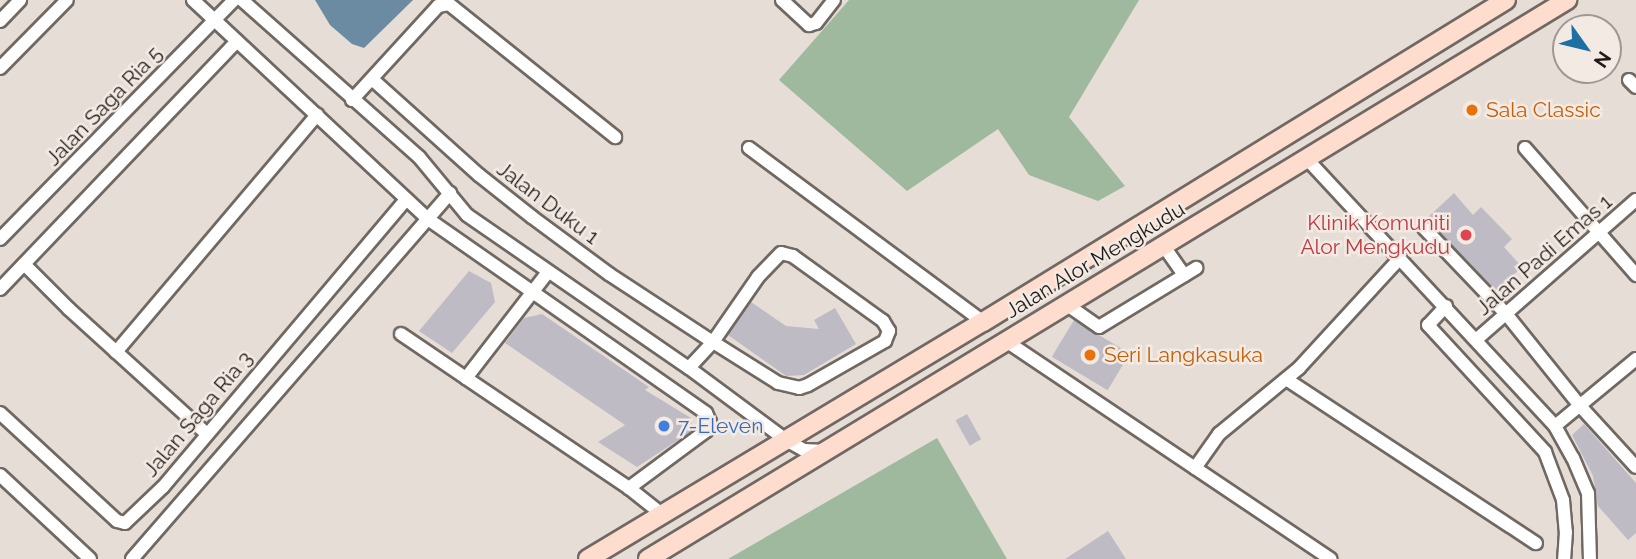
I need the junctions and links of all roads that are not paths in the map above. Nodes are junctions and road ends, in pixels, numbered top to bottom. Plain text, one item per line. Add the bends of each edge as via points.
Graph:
1 (20, 0) edge
2 (67, 0) edge
3 (193, 0) edge
4 (234, 0) edge
5 (242, 0) edge
6 (782, 0) edge
7 (835, 0) edge
8 (1506, 0) edge
9 (1567, 0) edge
10 (215, 20) junction
11 (0, 21) edge
12 (237, 41) junction
13 (0, 68) edge
14 (372, 79) junction
15 (352, 100) junction
16 (317, 115) junction
17 (615, 137) dead end
18 (749, 148) dead end
19 (1525, 148) dead end
20 (1253, 156) junction
21 (1306, 158) junction
22 (1275, 177) junction
23 (450, 193) junction
24 (406, 199) junction
25 (1636, 200) edge
26 (428, 219) junction
27 (1424, 228) dead end
28 (1599, 233) junction
29 (0, 239) edge
30 (1163, 245) junction
31 (1400, 258) junction
32 (24, 264) junction
33 (548, 272) junction
34 (1636, 275) edge
35 (0, 289) edge
36 (533, 292) junction
37 (1066, 304) junction
38 (1446, 306) junction
39 (1507, 315) junction
40 (983, 322) junction
41 (401, 334) dead end
42 (1477, 339) junction
43 (1006, 341) junction
44 (713, 342) junction
45 (116, 352) junction
46 (1636, 359) edge
47 (689, 368) junction
48 (466, 378) junction
49 (1286, 379) junction
50 (1581, 407) junction
51 (0, 413) edge
52 (1555, 426) junction
53 (208, 434) junction
54 (786, 440) junction
55 (825, 451) junction
56 (1636, 467) edge
57 (1195, 468) junction
58 (0, 475) edge
59 (629, 488) junction
60 (663, 515) junction
61 (1536, 543) dead end
62 (90, 559) edge
63 (132, 559) edge
64 (588, 559) edge
65 (648, 559) edge
66 (1331, 559) edge
67 (1563, 559) edge
68 (1590, 559) edge

1 - 11 street
2 - 13 street
3 - 10 street
4 - 10 street, Jalan Saga Ria 5
5 - 15 street
6 - 7 street via 809,25
8 - 20 main road, Jalan Alor Mengkudu
9 - 21 main road, Jalan Alor Mengkudu
10 - 12 street
10 - 29 street, Jalan Saga Ria 5
12 - 16 street
12 - 32 street
14 - 15 street
14 - 17 street via 438,6 449,4
14 - 44 street, Jalan Duku 1 via 532,216 609,274
15 - 23 street via 419,157
16 - 24 street
16 - 45 street
18 - 40 street
19 - 28 street
20 - 22 main road via 1275,158 1279,167
20 - 40 main road, Jalan Alor Mengkudu
21 - 22 main road, Jalan Alor Mengkudu
21 - 31 street
22 - 30 main road, Jalan Alor Mengkudu
23 - 26 street
23 - 33 street via 454,204 467,215
24 - 26 street
24 - 53 street, Jalan Saga Ria 3
25 - 28 street, Jalan Padi Emas 1
26 - 36 street
26 - 63 street
27 - 39 street
28 - 34 street
28 - 39 street, Jalan Padi Emas 1
30 - 37 main road, Jalan Alor Mengkudu
30 - 37 street via 1190,271 1099,327
31 - 38 street
31 - 49 street
32 - 35 street
32 - 45 street
33 - 36 street
33 - 47 street
36 - 48 street
36 - 59 street via 706,413 710,422 706,431
37 - 43 main road, Jalan Alor Mengkudu
38 - 42 street
38 - 67 street via 1428,326 1545,452 1563,500
39 - 42 street, Jalan Padi Emas 1
39 - 50 street
40 - 54 main road, Jalan Alor Mengkudu
41 - 48 street
42 - 52 street
43 - 55 main road, Jalan Alor Mengkudu
43 - 57 street
44 - 44 street, Jalan Duku 1 via 780,253 793,256 883,321 889,331 884,341 799,388 778,383
44 - 47 street
45 - 53 street
46 - 50 street
47 - 54 street
48 - 59 street
49 - 57 street via 1227,426
49 - 61 street
50 - 52 street
50 - 56 street
51 - 53 street, Jalan Saga Ria 3 via 117,521 125,523
52 - 68 street via 1588,494
54 - 55 street via 804,450
54 - 60 main road, Jalan Alor Mengkudu
55 - 65 main road, Jalan Alor Mengkudu
57 - 66 street
58 - 62 street
59 - 60 street
60 - 64 main road, Jalan Alor Mengkudu

